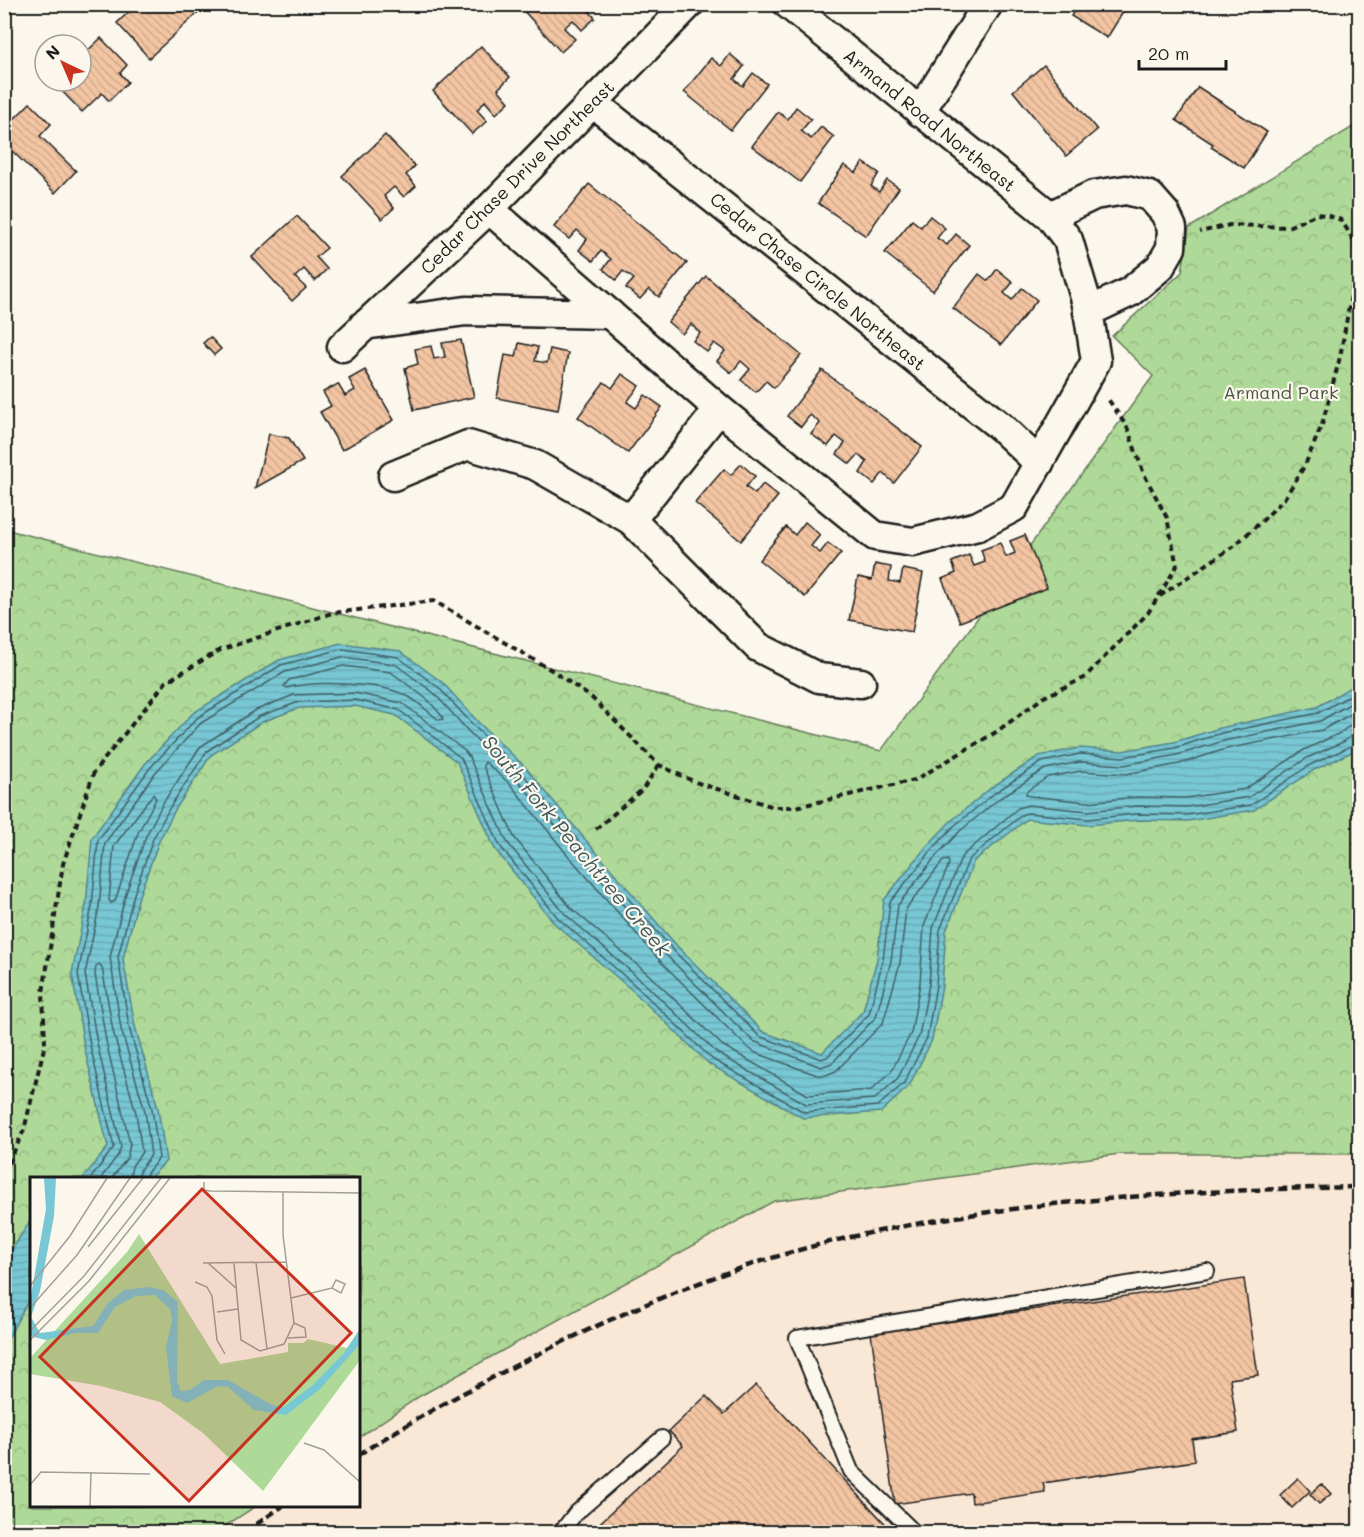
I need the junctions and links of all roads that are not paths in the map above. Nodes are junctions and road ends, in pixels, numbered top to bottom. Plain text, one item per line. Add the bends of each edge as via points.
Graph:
1 (689, 4) edge
2 (788, 4) edge
3 (988, 4) edge
4 (593, 103) junction
5 (920, 112) junction
6 (489, 209) junction
7 (1050, 216) junction
8 (1088, 312) junction
9 (610, 314) junction
10 (364, 325) junction
11 (342, 346) dead end
12 (719, 409) junction
13 (1039, 463) junction
14 (393, 476) dead end
15 (631, 520) junction
16 (861, 683) dead end
17 (1207, 1271) dead end
18 (662, 1438) dead end
19 (561, 1533) edge
20 (914, 1533) edge

1 - 4 street, Cedar Chase Drive Northeast
2 - 5 street, Armand Road Northeast
3 - 5 street
4 - 6 street, Cedar Chase Drive Northeast
4 - 13 street, Cedar Chase Circle Northeast via 1001,427
5 - 7 street, Armand Road Northeast
6 - 9 street
6 - 10 street, Cedar Chase Drive Northeast
7 - 8 street, Armand Road Northeast via 1068,240
7 - 8 street via 1094,195 1126,190 1150,196 1172,228 1171,248 1160,267 1130,292
8 - 13 street via 1096,361
9 - 10 street via 466,311
9 - 12 street
10 - 11 street, Cedar Chase Drive Northeast
12 - 13 street via 875,536 913,542 978,526 1014,507
12 - 15 street
14 - 15 street via 468,445 535,465
15 - 16 street via 759,647 819,678
17 - 20 lane via 797,1338 851,1472
18 - 19 lane via 575,1514

